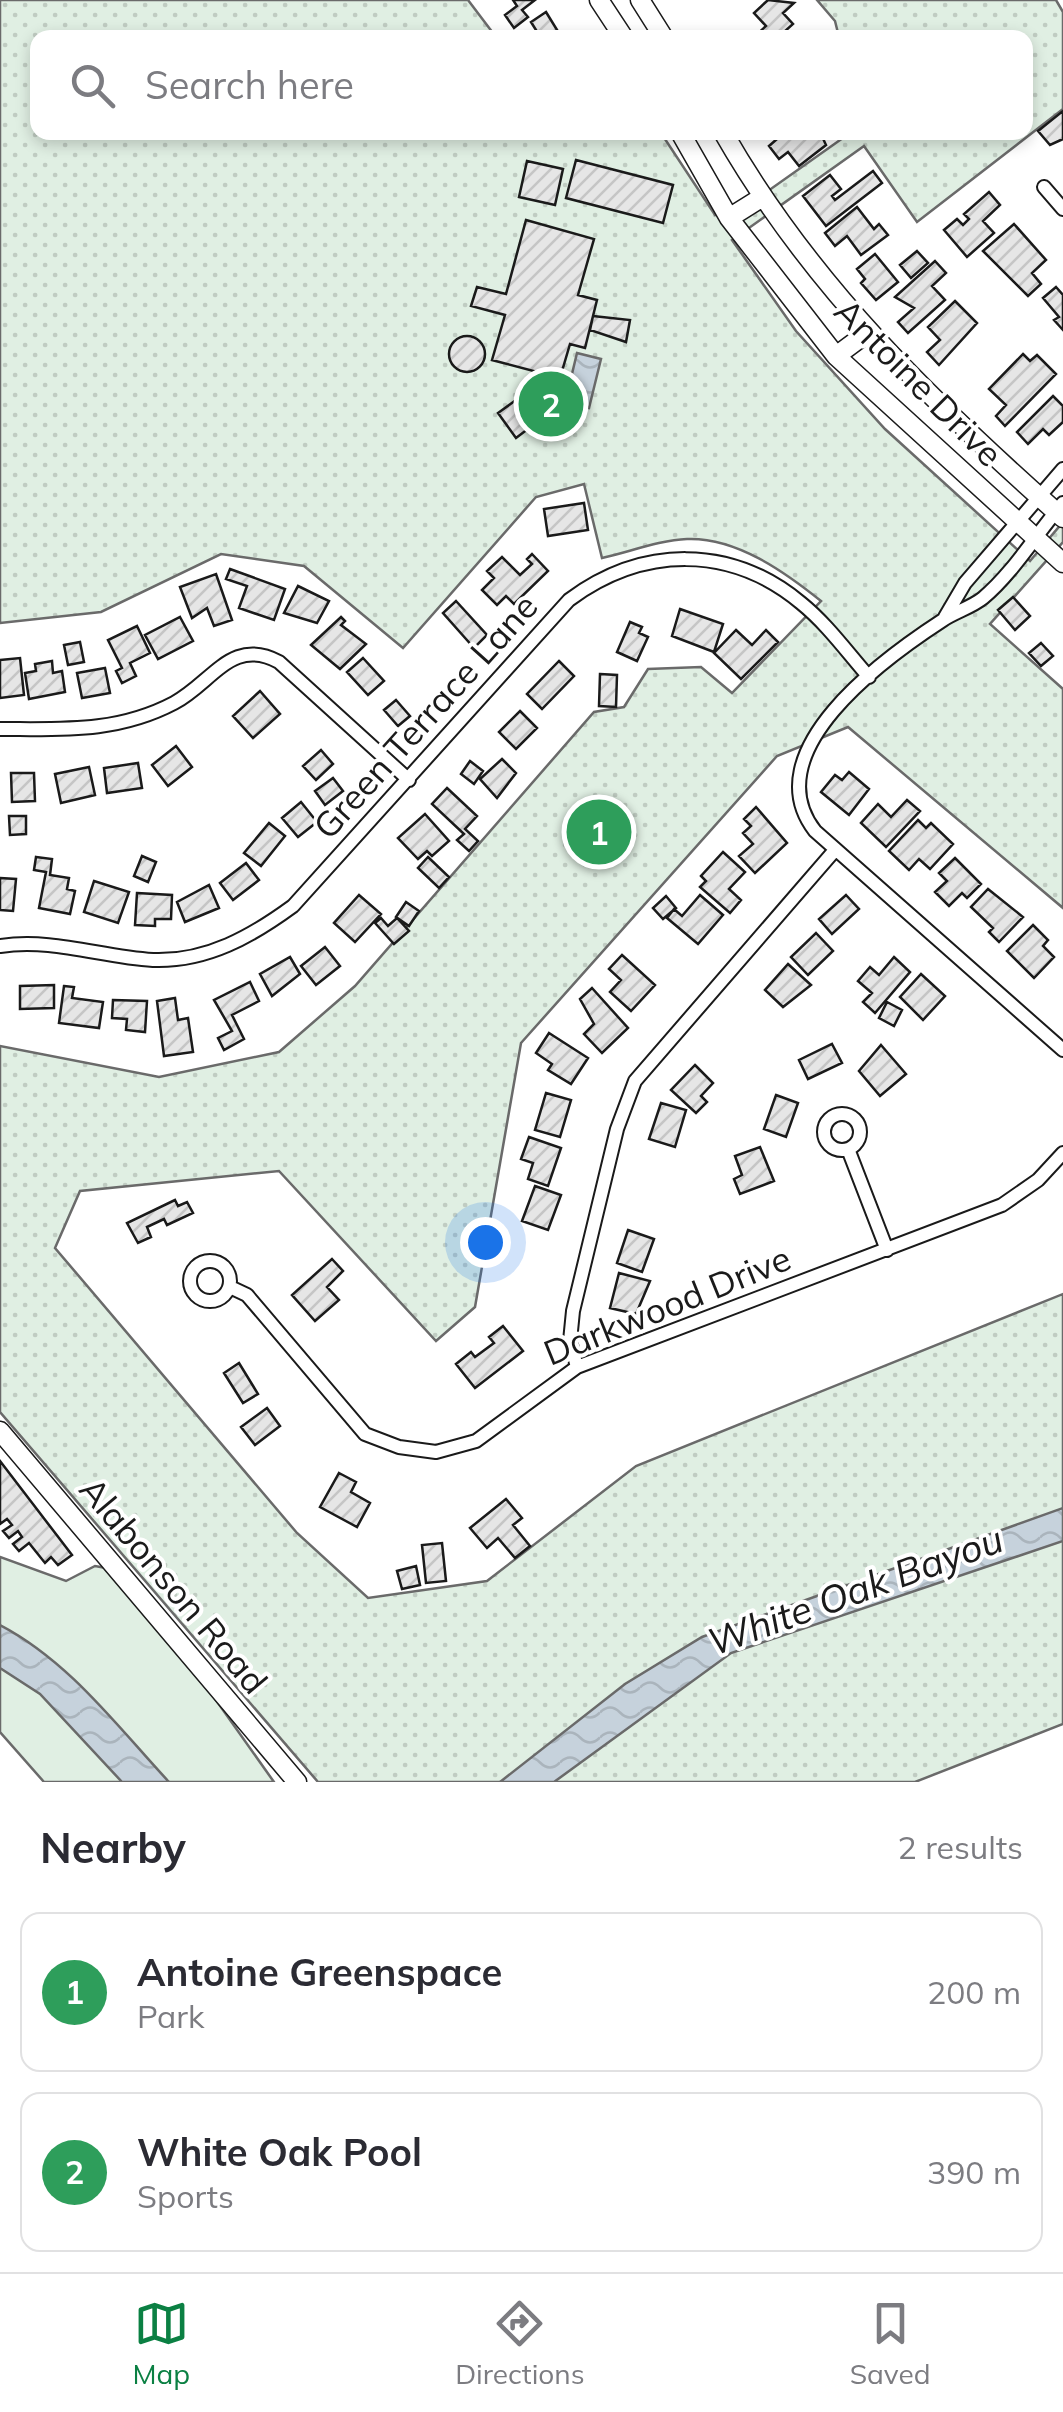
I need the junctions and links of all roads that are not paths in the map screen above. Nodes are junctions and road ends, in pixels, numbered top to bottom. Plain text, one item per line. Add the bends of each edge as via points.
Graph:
1 (600, 0) edge
2 (640, 0) edge
3 (619, 30) edge
4 (659, 30) edge
5 (685, 140) edge
6 (727, 140) edge
7 (1044, 187) dead end
8 (761, 198) junction
9 (1063, 208) edge
10 (729, 218) junction
11 (867, 333) junction
12 (836, 356) junction
13 (1063, 469) edge
14 (1038, 496) junction
15 (1061, 511) edge
16 (1016, 521) junction
17 (1034, 537) junction
18 (1063, 563) edge
19 (944, 619) junction
20 (869, 677) junction
21 (0, 730) edge
22 (409, 780) junction
23 (836, 850) junction
24 (0, 946) edge
25 (1063, 1050) edge
26 (848, 1149) dead end
27 (1063, 1153) edge
28 (888, 1250) junction
29 (230, 1287) dead end
30 (577, 1367) junction
31 (0, 1431) edge
32 (297, 1782) edge

1 - 3 main road
2 - 4 main road
5 - 10 main road, Antoine Drive
6 - 8 main road, Antoine Drive
7 - 9 street
8 - 10 main road
8 - 11 main road, Antoine Drive
10 - 12 main road, Antoine Drive
11 - 12 main road
11 - 14 main road, Antoine Drive
12 - 16 main road, Antoine Drive
13 - 14 street
14 - 15 main road, Antoine Drive
14 - 16 street
15 - 17 street
16 - 17 main road, Antoine Drive
16 - 19 street via 964,583
17 - 18 main road, Antoine Drive
17 - 19 street via 983,598
19 - 20 street
20 - 22 street, Green Terrace Lane via 802,604 755,572 693,557 659,560 620,569 570,600
20 - 23 street via 806,749 797,780 801,808
21 - 22 street via 100,730 144,718 248,651 261,652
22 - 24 street, Green Terrace Lane via 293,906 252,936 185,958 152,960 64,945
23 - 25 street
23 - 30 street via 635,1081 617,1128 573,1310 570,1341
26 - 28 street
27 - 28 street, Darkwood Drive via 1002,1205
28 - 30 street, Darkwood Drive
29 - 30 street, Darkwood Drive via 247,1296 364,1434 399,1447 436,1452 476,1440
31 - 32 main road, Alabonson Road

